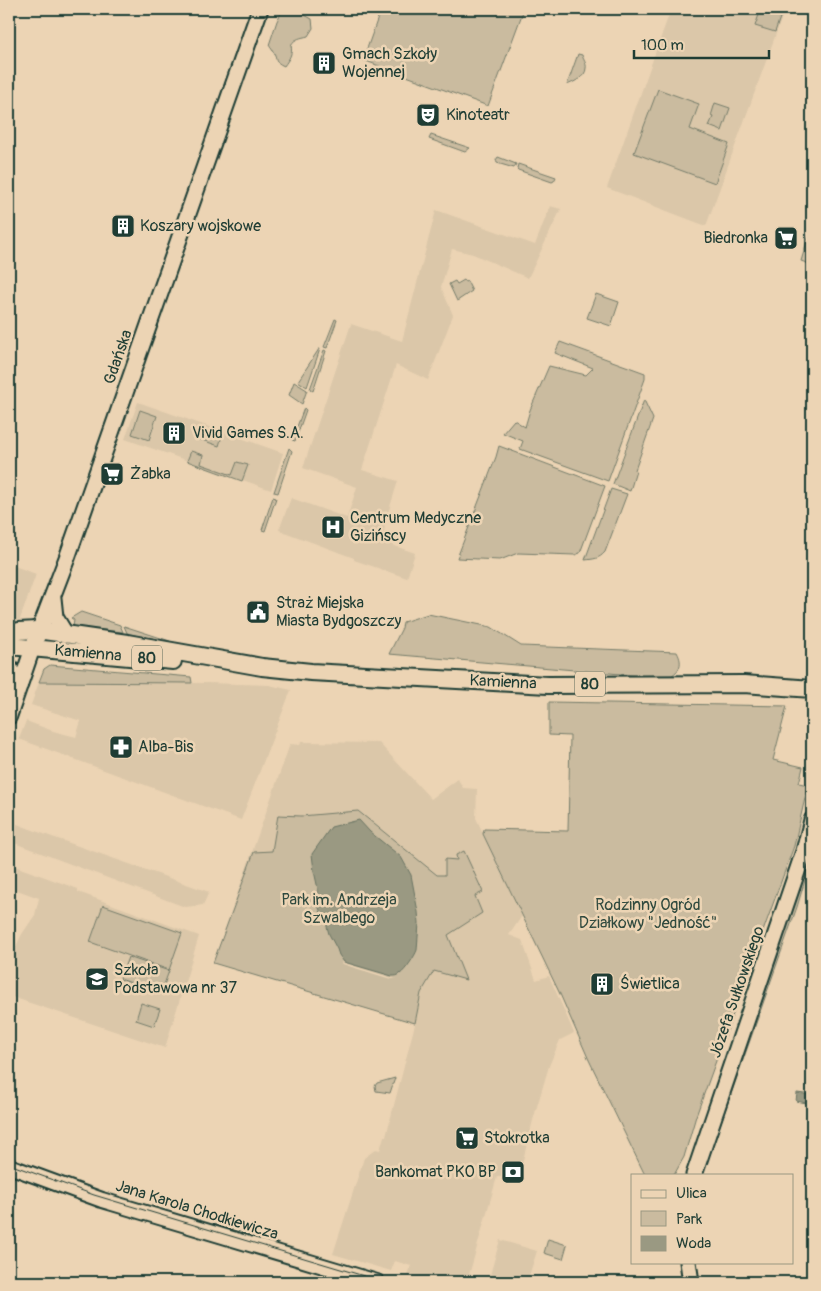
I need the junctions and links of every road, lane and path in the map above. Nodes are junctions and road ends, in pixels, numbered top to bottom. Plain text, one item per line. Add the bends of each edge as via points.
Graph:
1 (260, 9) edge
2 (52, 597) junction
3 (38, 630) junction
4 (9, 633) edge
5 (66, 635) junction
6 (9, 646) edge
7 (32, 647) junction
8 (9, 665) edge
9 (262, 667) junction
10 (812, 678) edge
11 (744, 684) junction
12 (20, 686) junction
13 (812, 689) edge
14 (9, 717) edge
15 (812, 820) edge
16 (9, 1166) edge
17 (694, 1174) edge
18 (377, 1282) edge

1 - 2 main road, Gdańska
2 - 3 main road, Gdańska
2 - 5 main road via 55,617
3 - 4 main road, 80
3 - 5 main road, Kamienna / 80
3 - 7 main road, Gdańska
5 - 9 main road, Kamienna / 80
6 - 7 main road, 80
7 - 9 main road, Kamienna / 80
7 - 12 street, Gdańska
8 - 12 street
9 - 11 main road, Kamienna / 80 via 548,684
10 - 11 main road, Kamienna / 80
11 - 13 main road, Kamienna / 80
12 - 14 street, Gdańska
15 - 17 main road, Józefa Sułkowskiego via 804,852
16 - 18 street, Jana Karola Chodkiewicza via 102,1200

